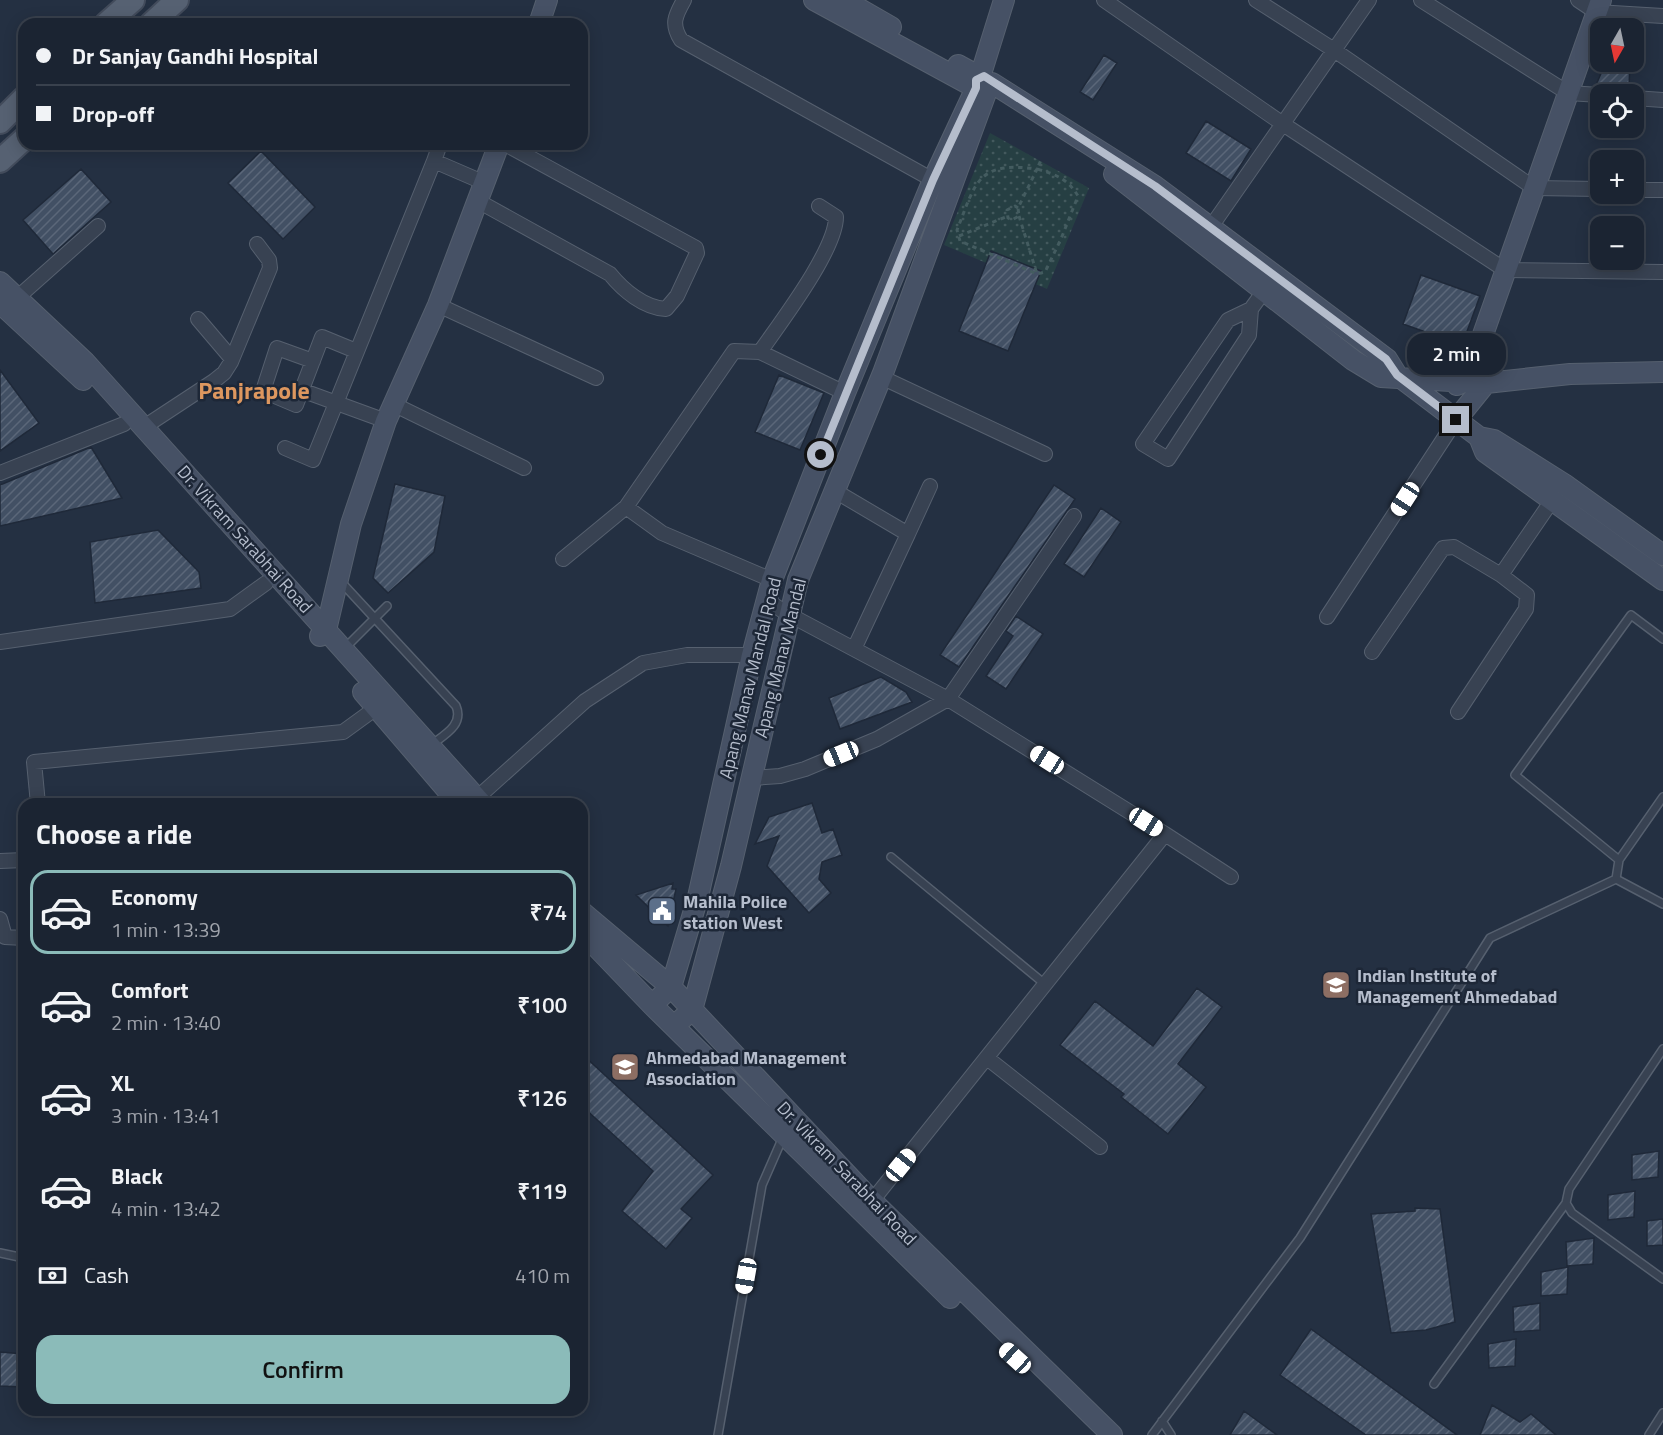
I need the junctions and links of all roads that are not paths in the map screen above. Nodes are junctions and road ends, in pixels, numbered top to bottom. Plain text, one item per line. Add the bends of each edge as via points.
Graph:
1 (134, 0) edge
2 (177, 0) edge
3 (547, 0) edge
4 (684, 0) edge
5 (814, 0) edge
6 (844, 0) edge
7 (1004, 0) edge
8 (1015, 0) edge
9 (1104, 0) edge
10 (1256, 0) edge
11 (1369, 0) edge
12 (1421, 0) edge
13 (1578, 0) edge
14 (1598, 6) edge
15 (1663, 16) edge
16 (113, 18) edge
17 (158, 18) edge
18 (541, 18) edge
19 (1334, 50) junction
20 (985, 85) junction
21 (1568, 93) junction
22 (1590, 94) edge
23 (1644, 99) edge
24 (1663, 100) edge
25 (18, 104) edge
26 (0, 122) edge
27 (1283, 124) junction
28 (18, 144) edge
29 (438, 150) edge
30 (497, 150) edge
31 (516, 150) edge
32 (0, 161) edge
33 (434, 161) junction
34 (933, 180) junction
35 (1534, 188) junction
36 (1590, 189) edge
37 (1644, 190) edge
38 (1663, 190) edge
39 (481, 192) junction
40 (819, 206) dead end
41 (98, 226) dead end
42 (1206, 234) junction
43 (257, 244) dead end
44 (1505, 270) junction
45 (1663, 272) edge
46 (0, 282) edge
47 (1264, 291) junction
48 (8, 300) edge
49 (438, 305) junction
50 (1251, 309) junction
51 (198, 320) dead end
52 (356, 351) junction
53 (760, 352) junction
54 (232, 359) junction
55 (313, 361) junction
56 (858, 363) junction
57 (1663, 372) edge
58 (882, 375) junction
59 (1397, 375) junction
60 (596, 378) dead end
61 (1477, 381) junction
62 (301, 390) junction
63 (845, 393) junction
64 (1429, 400) junction
65 (335, 402) junction
66 (390, 412) junction
67 (1456, 420) junction
68 (124, 424) junction
69 (144, 427) junction
70 (285, 448) dead end
71 (1045, 454) dead end
72 (524, 468) dead end
73 (0, 473) edge
74 (930, 486) dead end
75 (835, 491) junction
76 (1558, 491) junction
77 (626, 507) junction
78 (1074, 516) dead end
79 (908, 534) junction
80 (1663, 555) edge
81 (563, 559) dead end
82 (1501, 575) junction
83 (338, 579) junction
84 (772, 580) junction
85 (1663, 580) edge
86 (266, 583) junction
87 (766, 600) junction
88 (387, 606) dead end
89 (788, 614) junction
90 (1327, 617) dead end
91 (375, 619) junction
92 (321, 635) junction
93 (1663, 639) edge
94 (0, 642) edge
95 (854, 649) junction
96 (343, 650) junction
97 (1372, 652) dead end
98 (752, 655) junction
99 (948, 699) junction
100 (376, 708) junction
101 (1458, 712) dead end
102 (430, 746) junction
103 (752, 778) junction
104 (1663, 797) edge
105 (37, 798) edge
106 (465, 798) edge
107 (466, 798) edge
108 (472, 798) edge
109 (1165, 834) junction
110 (891, 857) dead end
111 (18, 860) edge
112 (1619, 860) junction
113 (0, 861) edge
114 (1231, 877) dead end
115 (1616, 879) junction
116 (1663, 904) edge
117 (588, 917) edge
118 (0, 919) edge
119 (18, 938) edge
120 (588, 938) edge
121 (1046, 985) junction
122 (671, 987) junction
123 (652, 1005) junction
124 (692, 1010) junction
125 (674, 1026) junction
126 (1663, 1049) edge
127 (987, 1058) junction
128 (789, 1126) junction
129 (1100, 1147) dead end
130 (872, 1201) junction
131 (1566, 1203) junction
132 (0, 1253) edge
133 (18, 1257) edge
134 (1663, 1279) edge
135 (1434, 1384) dead end
136 (1663, 1413) edge
137 (1162, 1422) junction
138 (718, 1435) edge
139 (1093, 1435) edge
140 (1112, 1435) edge
141 (1152, 1435) edge
142 (1171, 1435) edge
143 (1648, 1435) edge

1 - 16 main road
2 - 17 main road
3 - 18 street
4 - 34 street via 675,15 674,28 681,40
5 - 20 street
6 - 20 street
7 - 20 street, Apang Manav Mandal Road
8 - 20 street, Apang Manav Mandal
9 - 27 street
10 - 19 street
11 - 19 street
12 - 21 street
13 - 14 street
14 - 15 street
14 - 21 street
19 - 27 street
19 - 35 street
20 - 34 street, Apang Manav Mandal Road
20 - 42 street
20 - 58 street, Apang Manav Mandal
21 - 22 street
21 - 35 street
23 - 24 street
25 - 26 main road
27 - 42 street
27 - 44 street
28 - 32 main road
29 - 33 street
30 - 39 street
31 - 39 street via 696,248 671,305 656,309 622,289 610,274
33 - 39 street
33 - 52 street
34 - 56 street, Apang Manav Mandal Road
35 - 36 street
35 - 44 street
37 - 38 street
39 - 49 street
40 - 53 street via 836,217 836,225 817,265
41 - 48 street
42 - 47 street
42 - 59 street via 1386,359
43 - 54 street via 270,268
44 - 45 street
44 - 61 street
46 - 48 street, Dr. Vikram Sarabhai Road
47 - 50 street
47 - 59 street via 1353,360 1382,377
48 - 68 street, Dr. Vikram Sarabhai Road
48 - 69 street, Dr. Vikram Sarabhai Road via 85,362
49 - 60 street
49 - 66 street
50 - 50 street via 1228,320 1143,444 1168,459 1249,335
51 - 54 street
52 - 55 street via 322,337
52 - 65 street
53 - 63 street
53 - 77 street via 734,351
54 - 69 street via 214,381
55 - 62 street
55 - 62 street via 277,348 263,391 296,405
56 - 58 street
56 - 63 street, Apang Manav Mandal Road
57 - 61 street
58 - 71 street
58 - 75 street, Apang Manav Mandal
59 - 61 street
59 - 64 street
61 - 64 street
61 - 67 street
62 - 65 street
63 - 84 street, Apang Manav Mandal Road
64 - 67 street
65 - 66 street
65 - 70 street via 312,460
66 - 72 street
66 - 83 street via 351,524
67 - 76 street via 1479,436 1494,440
67 - 90 street
68 - 73 street
68 - 86 street, Dr. Vikram Sarabhai Road
69 - 92 street, Dr. Vikram Sarabhai Road
74 - 79 street
75 - 79 street
75 - 89 street, Apang Manav Mandal
76 - 80 street
76 - 82 street
76 - 85 street
77 - 81 street
77 - 84 street via 662,532
78 - 99 street
79 - 95 street
82 - 97 street via 1454,547 1443,548
82 - 101 street via 1527,595 1526,609
83 - 91 lane
83 - 92 street
84 - 87 street, Apang Manav Mandal Road
86 - 92 street, Dr. Vikram Sarabhai Road
86 - 94 street via 230,609
87 - 89 street
87 - 98 street, Apang Manav Mandal Road
88 - 91 lane
89 - 95 street
89 - 103 street, Apang Manav Mandal
91 - 96 lane
91 - 102 lane via 459,712 455,726
92 - 96 street, Dr. Vikram Sarabhai Road
92 - 100 street, Dr. Vikram Sarabhai Road
93 - 112 lane via 1630,615 1515,775
95 - 99 street
96 - 102 street, Dr. Vikram Sarabhai Road
98 - 108 street via 687,655 643,663 585,701
98 - 122 street, Apang Manav Mandal Road via 698,897
99 - 103 street via 877,739 805,769
99 - 109 street
100 - 105 street via 343,732 34,762
100 - 106 street, Dr. Vikram Sarabhai Road
102 - 107 street, Dr. Vikram Sarabhai Road
103 - 124 street, Apang Manav Mandal
104 - 112 lane
109 - 114 street
109 - 121 street
110 - 121 lane
111 - 113 street
112 - 115 lane
115 - 116 lane
115 - 137 lane via 1490,938 1300,1238
117 - 122 street, Dr. Vikram Sarabhai Road
118 - 119 street via 5,937
120 - 123 street, Dr. Vikram Sarabhai Road
121 - 127 street
122 - 123 street, Apang Manav Mandal Road
122 - 124 street, Dr. Vikram Sarabhai Road
123 - 125 street, Dr. Vikram Sarabhai Road
124 - 125 street
124 - 128 street, Dr. Vikram Sarabhai Road
125 - 128 street, Dr. Vikram Sarabhai Road
126 - 131 lane via 1569,1189
127 - 129 street
127 - 130 street
128 - 130 street, Dr. Vikram Sarabhai Road
128 - 138 lane via 762,1185
128 - 139 street, Dr. Vikram Sarabhai Road via 964,1312
130 - 140 street, Dr. Vikram Sarabhai Road
131 - 134 lane via 1572,1213
131 - 135 lane
132 - 133 lane
136 - 143 lane
137 - 141 lane
137 - 142 lane

